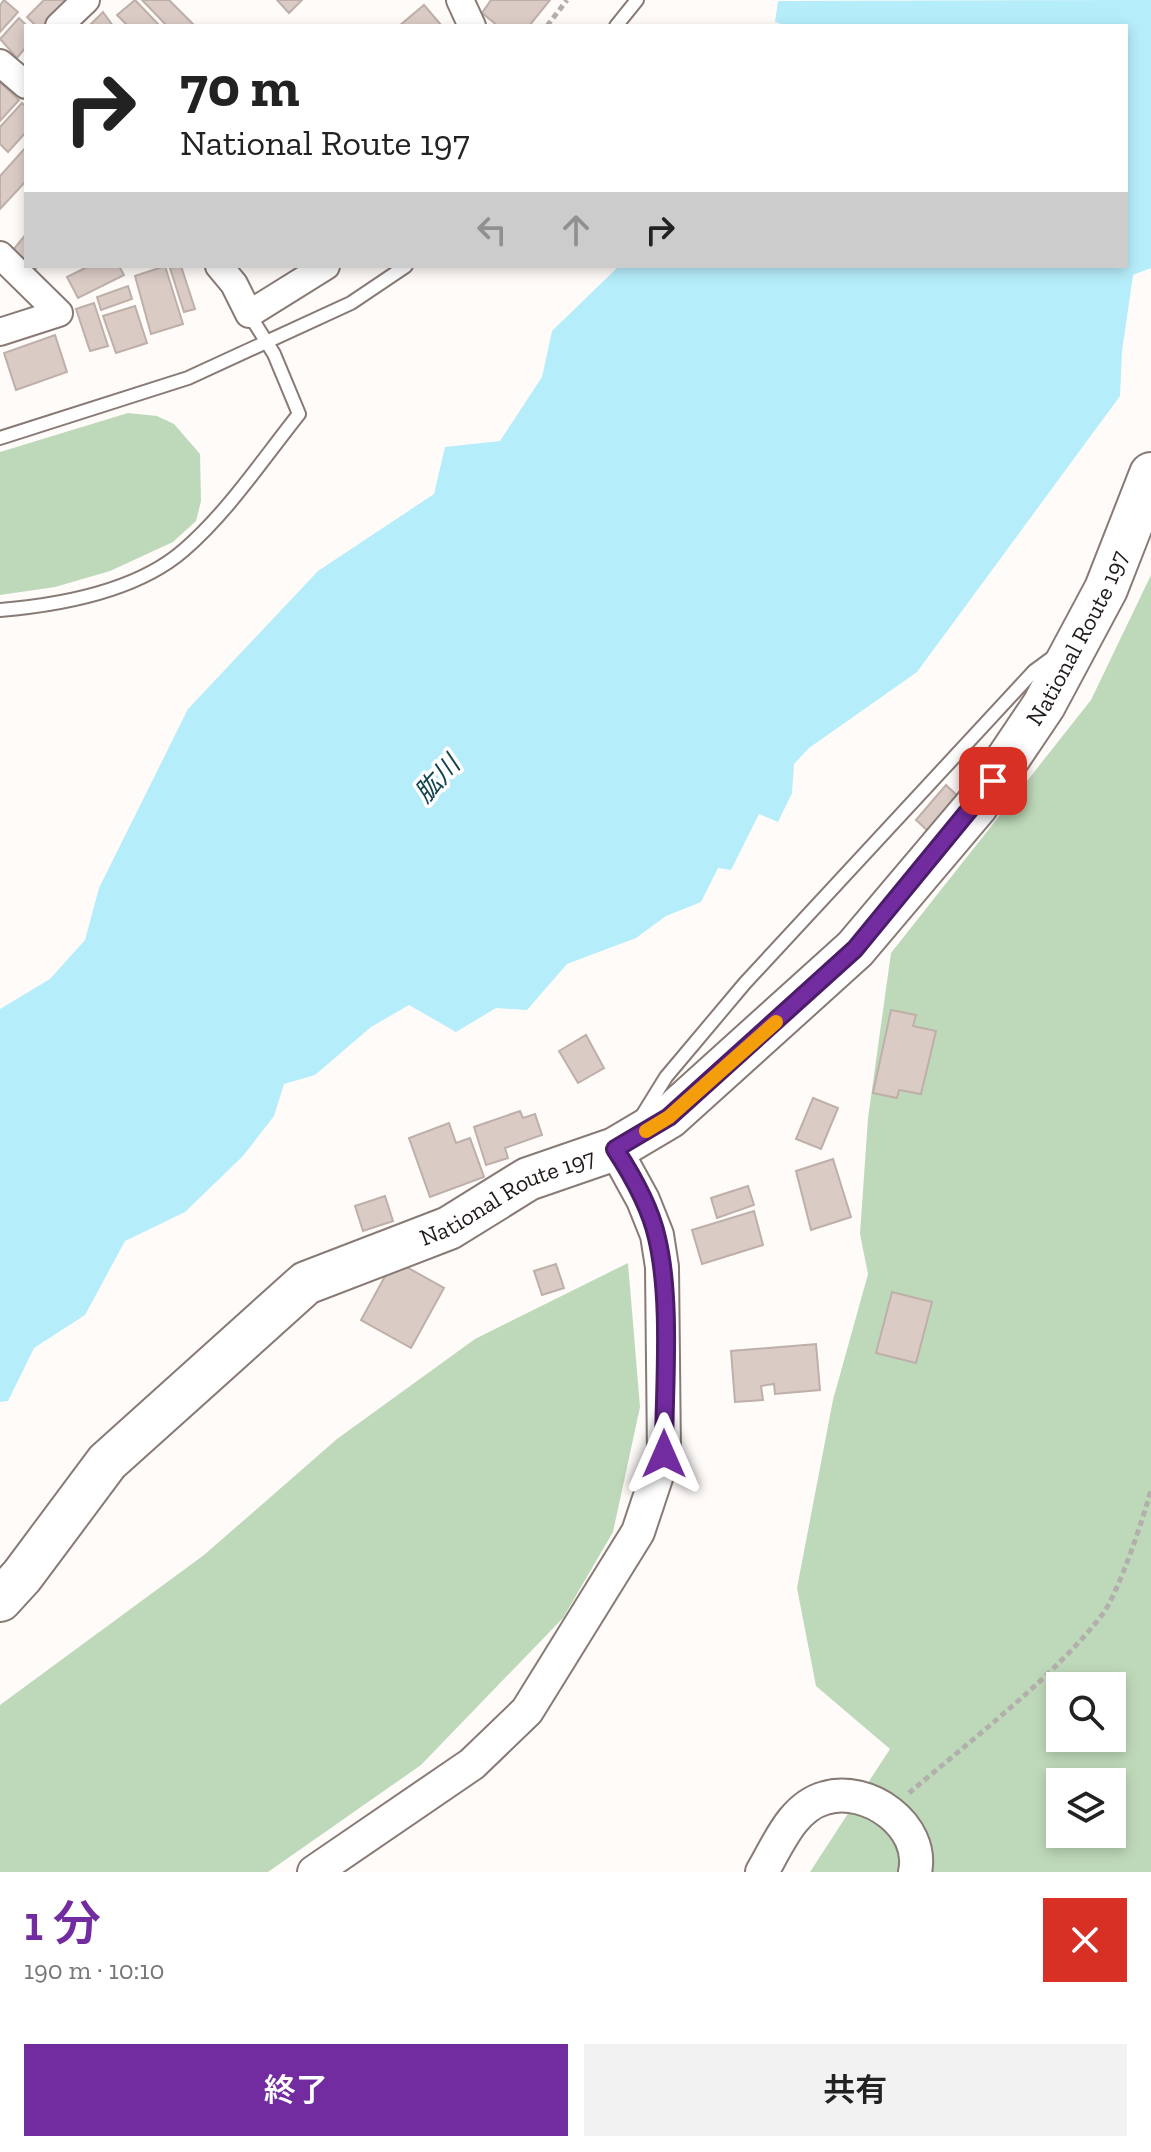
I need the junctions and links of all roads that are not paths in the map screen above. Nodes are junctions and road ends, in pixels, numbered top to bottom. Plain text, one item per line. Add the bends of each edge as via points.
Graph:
1 (86, 0) edge
2 (460, 0) edge
3 (637, 0) edge
4 (61, 24) edge
5 (471, 24) edge
6 (618, 24) edge
7 (0, 255) edge
8 (221, 268) edge
9 (323, 268) edge
10 (403, 268) edge
11 (249, 314) junction
12 (0, 332) edge
13 (266, 341) junction
14 (0, 438) edge
15 (1151, 474) edge
16 (0, 610) edge
17 (1083, 632) junction
18 (623, 1144) junction
19 (0, 1600) edge
20 (314, 1872) edge
21 (762, 1872) edge
22 (915, 1872) edge

1 - 4 street
2 - 5 street
3 - 6 lane
7 - 12 street via 59,313
8 - 11 street
9 - 11 street
10 - 13 lane via 351,303
11 - 13 lane
13 - 14 lane via 188,378
13 - 16 lane via 299,414 183,552 134,580 82,598
15 - 17 highway, National Route 197 via 1106,589
17 - 18 lane via 1034,671 745,983 666,1077
17 - 18 highway, National Route 197 via 1044,705 976,806 855,949 669,1117
18 - 19 highway, National Route 197 via 528,1179 449,1228 306,1283 107,1462
18 - 20 street via 657,1235 662,1267 664,1454 638,1532 527,1711 472,1764
21 - 22 street via 793,1818 825,1798 864,1798 902,1821 917,1862

